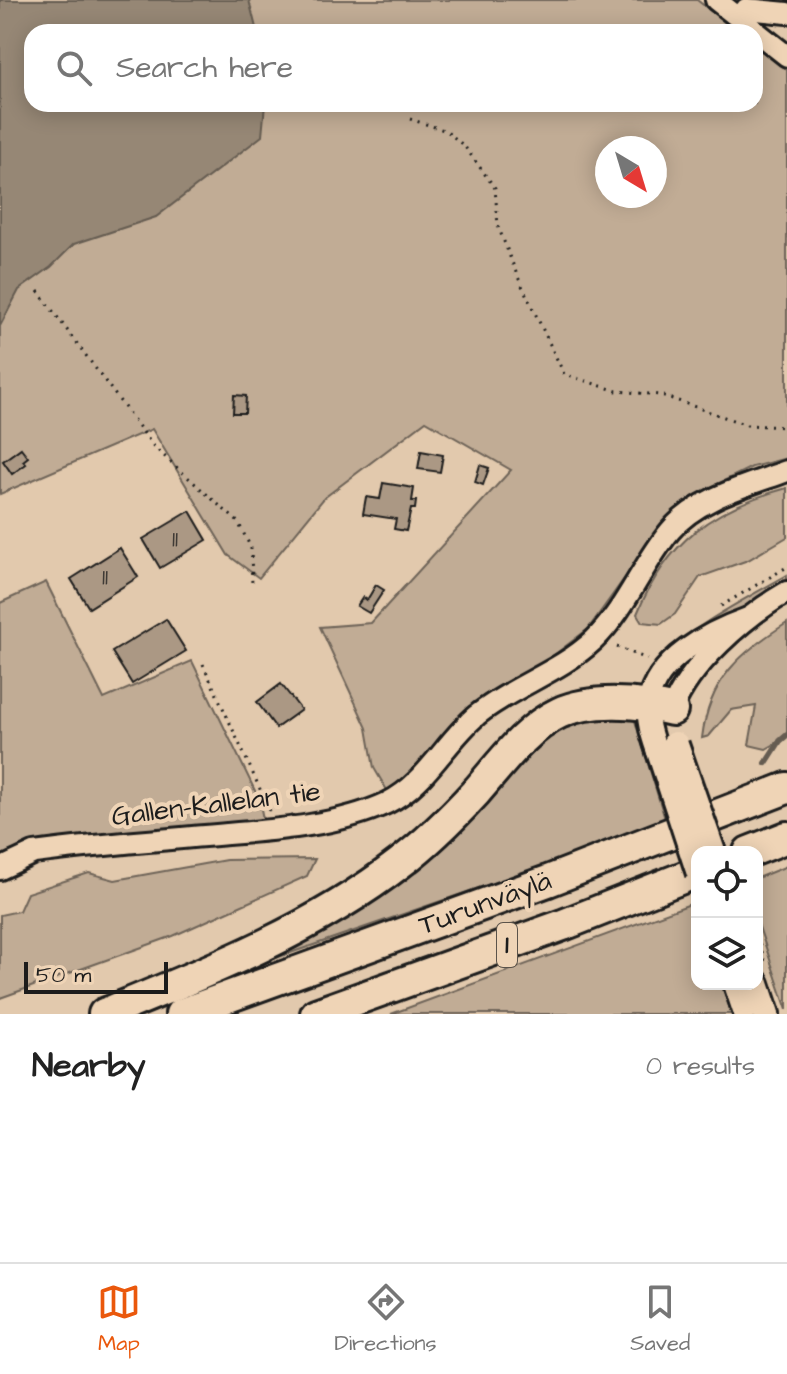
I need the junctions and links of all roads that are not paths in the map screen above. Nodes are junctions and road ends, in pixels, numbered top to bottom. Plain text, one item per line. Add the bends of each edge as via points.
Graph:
1 (716, 0) edge
2 (746, 9) dead end
3 (787, 13) edge
4 (746, 24) edge
5 (763, 37) edge
6 (787, 56) edge
7 (787, 471) edge
8 (787, 592) edge
9 (660, 708) junction
10 (666, 749) junction
11 (787, 788) edge
12 (787, 837) edge
13 (709, 846) edge
14 (763, 846) edge
15 (691, 849) edge
16 (0, 869) edge
17 (691, 875) edge
18 (736, 990) edge
19 (758, 990) edge
20 (104, 1014) edge
21 (181, 1014) edge
22 (316, 1014) edge
23 (744, 1014) edge
24 (766, 1014) edge

1 - 4 street
2 - 3 street
5 - 6 street
7 - 16 street, Gallen-Kallelan tie via 710,499 671,529 594,640 475,717 422,777 387,803 278,829 34,853
8 - 9 street via 748,618
9 - 10 main road via 670,728
9 - 20 highway via 581,705 557,714 520,743 452,818 352,897 310,922
10 - 13 main road, bridge
10 - 15 street, bridge
11 - 21 highway, Turunväylä / 1
12 - 14 highway
17 - 22 highway, Turunväylä / 1
18 - 23 street
19 - 24 main road

